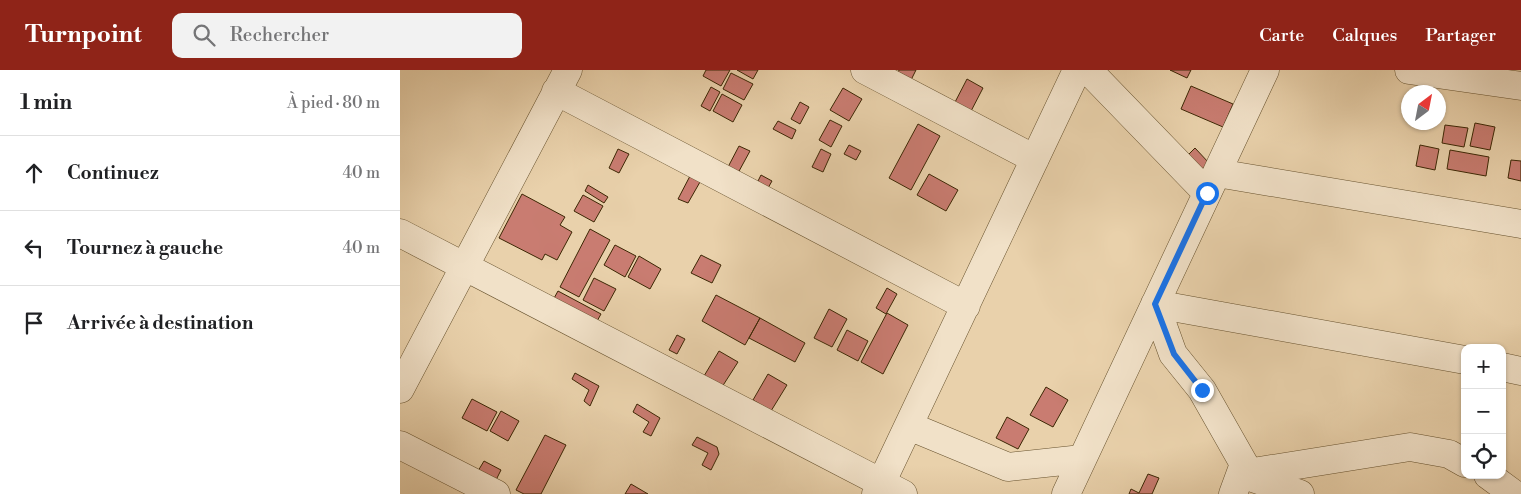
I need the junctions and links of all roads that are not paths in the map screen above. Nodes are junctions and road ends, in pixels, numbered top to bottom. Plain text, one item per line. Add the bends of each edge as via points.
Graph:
1 (865, 70) edge
2 (1077, 70) edge
3 (1088, 70) edge
4 (1264, 70) edge
5 (1409, 70) edge
6 (562, 81) edge
7 (1521, 86) edge
8 (1035, 160) junction
9 (1212, 183) junction
10 (1521, 224) edge
11 (400, 233) edge
12 (464, 266) junction
13 (1155, 304) junction
14 (966, 306) junction
15 (1461, 359) edge
16 (1506, 368) edge
17 (1521, 370) edge
18 (400, 389) edge
19 (909, 426) junction
20 (400, 445) edge
21 (1082, 459) junction
22 (1461, 461) edge
23 (1493, 479) edge
24 (1237, 484) edge
25 (887, 490) edge
26 (496, 494) edge
27 (1066, 494) edge
28 (1300, 494) edge
29 (1514, 494) edge

1 - 8 street
2 - 8 street
3 - 9 street
4 - 9 street
5 - 7 street
6 - 12 street
6 - 14 street
8 - 14 street
9 - 10 street
9 - 13 street
11 - 12 street
12 - 18 street
12 - 25 street
13 - 15 street
13 - 21 street
13 - 24 street via 1174,354 1202,390 1244,464
14 - 19 street
16 - 17 street
19 - 21 street via 1008,467
19 - 25 street
20 - 26 street
21 - 27 street
22 - 24 street via 1449,454 1410,446
23 - 29 street
24 - 28 street

